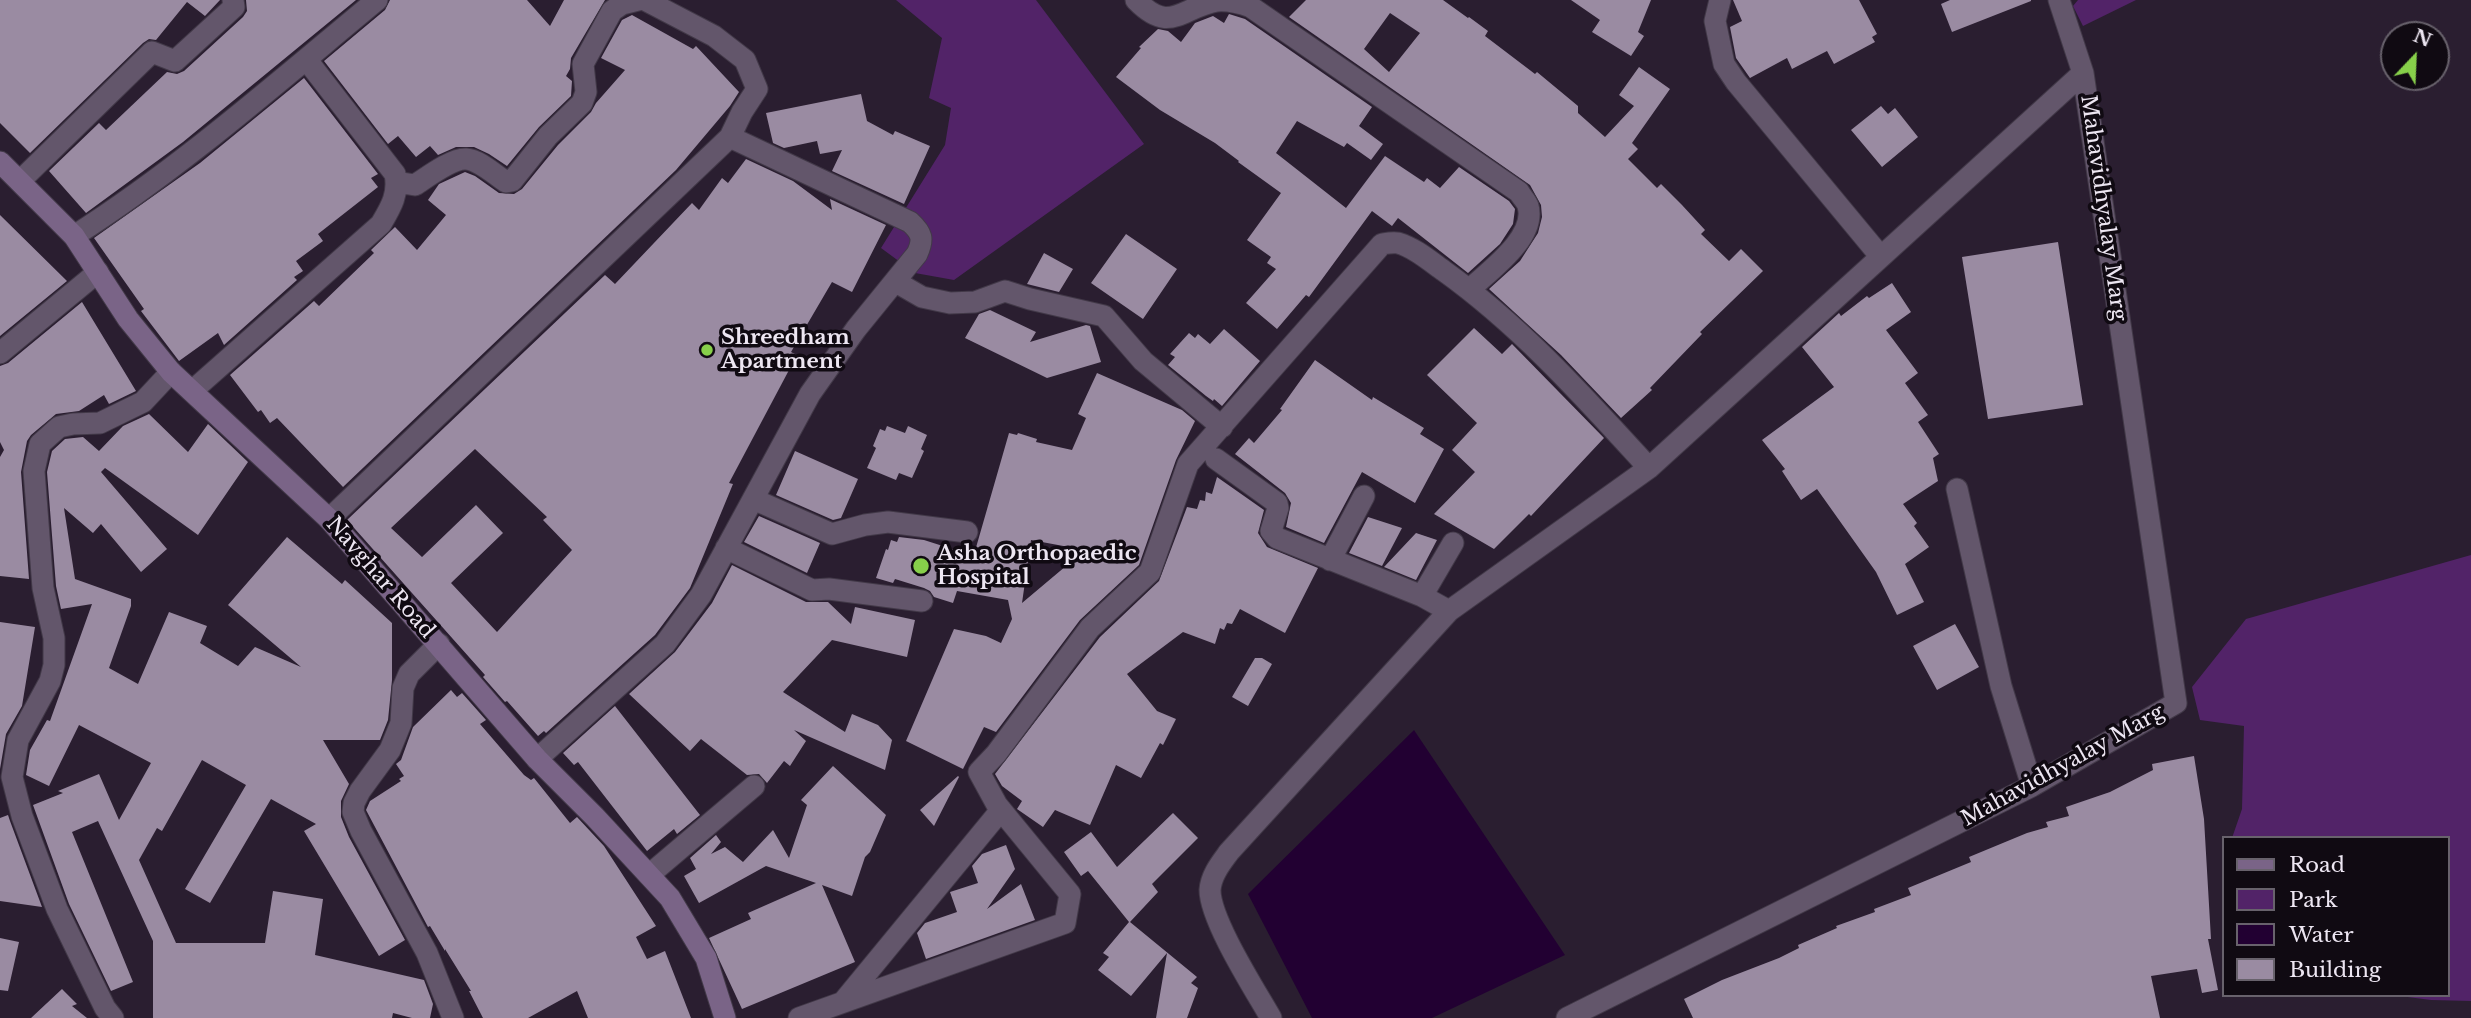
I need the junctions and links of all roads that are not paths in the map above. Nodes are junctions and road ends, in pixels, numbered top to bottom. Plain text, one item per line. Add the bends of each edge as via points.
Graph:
1 (233, 0) edge
2 (377, 0) edge
3 (638, 0) edge
4 (645, 0) edge
5 (1136, 0) edge
6 (1720, 0) edge
7 (2059, 0) edge
8 (306, 59) junction
9 (2083, 73) junction
10 (730, 137) junction
11 (0, 162) edge
12 (20, 181) junction
13 (396, 182) junction
14 (74, 236) junction
15 (1881, 257) junction
16 (98, 272) junction
17 (896, 282) junction
18 (1469, 289) junction
19 (0, 354) edge
20 (172, 372) junction
21 (192, 391) junction
22 (1222, 427) junction
23 (1216, 458) dead end
24 (1649, 468) junction
25 (1957, 489) dead end
26 (1364, 496) dead end
27 (753, 499) junction
28 (329, 519) junction
29 (967, 532) dead end
30 (1453, 543) dead end
31 (726, 548) junction
32 (1330, 560) junction
33 (1422, 596) junction
34 (922, 601) dead end
35 (1449, 611) junction
36 (439, 645) junction
37 (537, 758) junction
38 (754, 786) dead end
39 (2032, 786) junction
40 (1001, 810) junction
41 (649, 875) junction
42 (843, 1002) junction
43 (113, 1018) edge
44 (453, 1018) edge
45 (724, 1018) edge
46 (799, 1018) edge
47 (1271, 1018) edge
48 (1567, 1018) edge

1 - 12 street via 234,7 175,61 152,52
2 - 8 street
3 - 13 street via 612,11 583,64 586,92 582,103 512,181 465,159 415,185
4 - 10 street via 714,36 745,60 757,89
5 - 18 street via 1157,17 1171,19 1217,1 1251,7 1519,192 1528,206 1520,242
6 - 15 street via 1715,21 1724,64
7 - 9 street
8 - 13 street via 395,174
8 - 14 street via 139,191
9 - 15 street
9 - 39 street, Mahavidhyalay Marg via 2176,703
10 - 17 street via 910,222 922,241 918,254
10 - 28 street
11 - 12 main road, Navghar Road
12 - 14 main road, Navghar Road
13 - 21 street via 395,198 381,223
14 - 16 main road, Navghar Road
15 - 24 street
16 - 19 street
16 - 20 main road, Navghar Road via 128,319
17 - 22 street via 922,297 950,303 975,302 1005,291 1104,316 1143,361
17 - 27 street via 810,394
18 - 22 street via 1413,249 1395,242 1382,244
18 - 24 street via 1559,369
20 - 21 main road, Navghar Road
20 - 43 street via 144,402 100,424 59,427 40,444 34,471 54,665 18,740 12,777 57,909
21 - 28 main road, Navghar Road
22 - 40 street via 1188,464 1150,572 1090,628 979,772
23 - 32 street via 1277,503 1270,531 1277,538
24 - 35 street
25 - 39 street via 2001,686
26 - 32 street
27 - 29 street via 832,534 888,522
27 - 31 street
28 - 36 main road, Navghar Road
30 - 33 street
31 - 34 street via 812,590
31 - 37 street via 701,595 665,644
32 - 33 street
33 - 35 street
35 - 47 street via 1215,872 1210,891 1216,919
36 - 37 main road, Navghar Road
36 - 44 street via 409,674 403,688 401,723 390,750 360,791 353,812 427,953
37 - 41 main road, Navghar Road
38 - 41 street
39 - 48 street, Mahavidhyalay Marg
40 - 42 street
40 - 42 street via 1070,894 1065,923
41 - 45 main road, Navghar Road via 670,898 706,958
42 - 46 street

